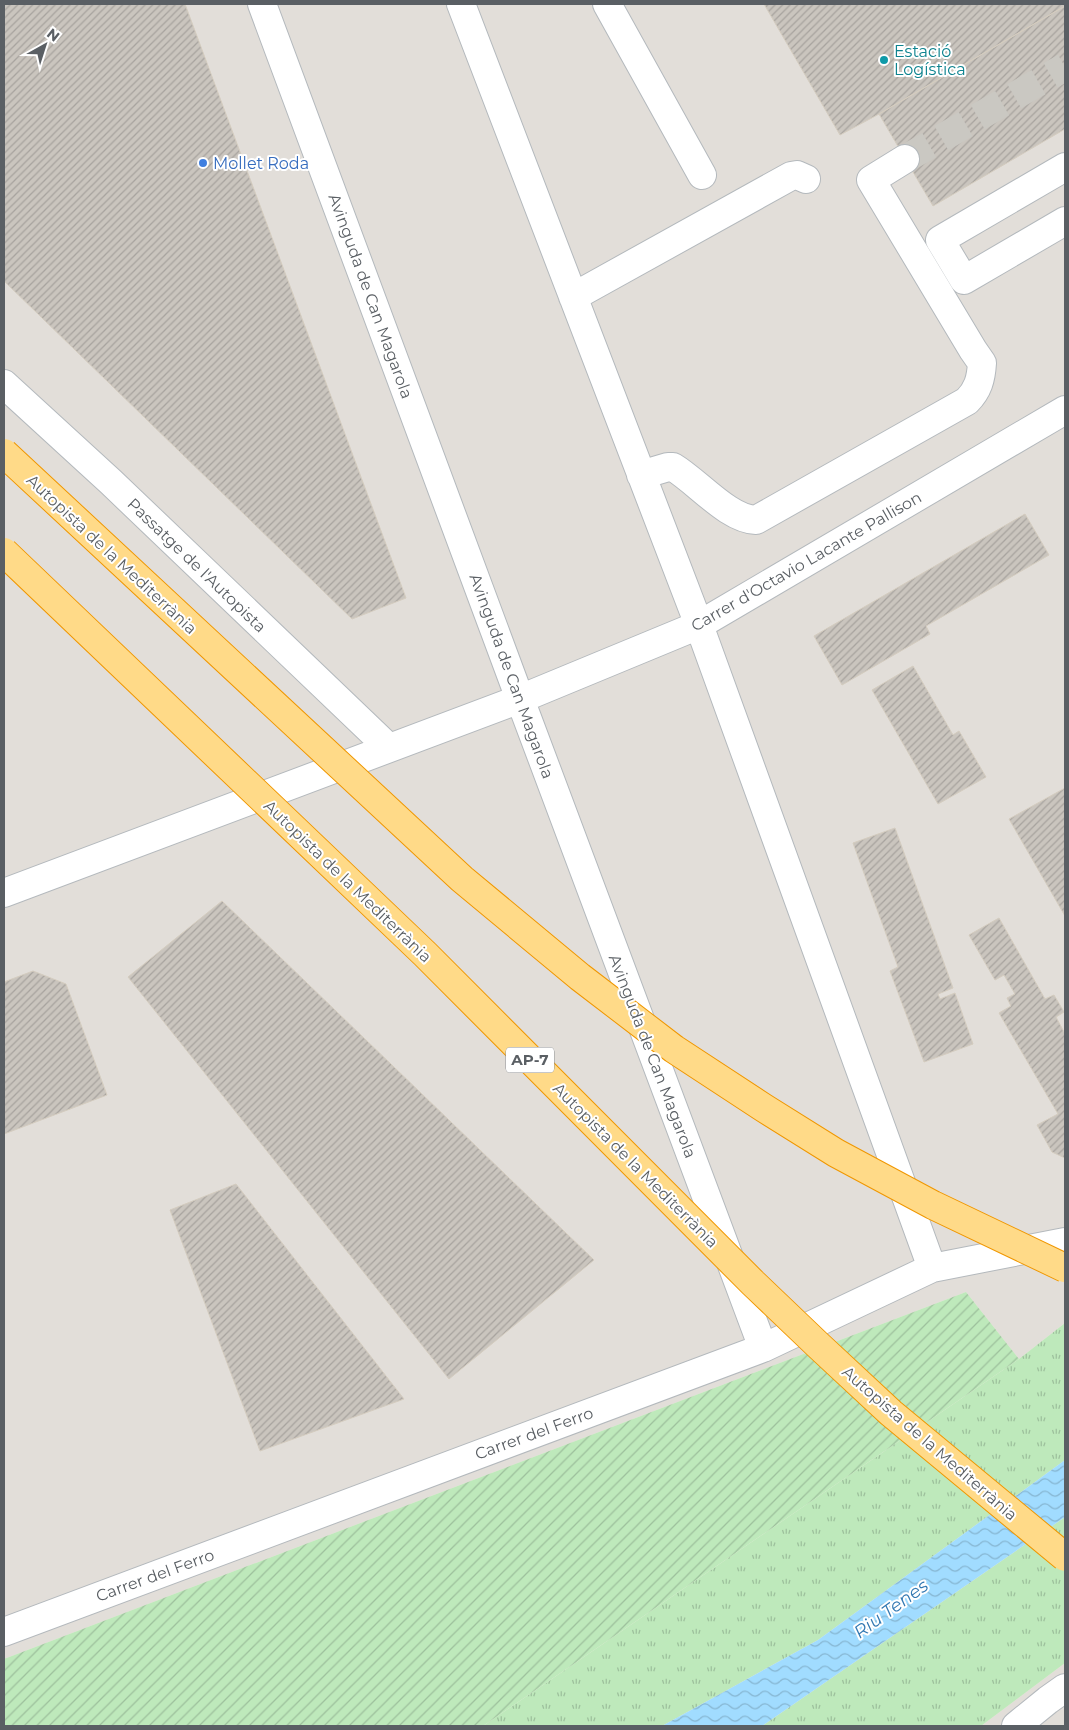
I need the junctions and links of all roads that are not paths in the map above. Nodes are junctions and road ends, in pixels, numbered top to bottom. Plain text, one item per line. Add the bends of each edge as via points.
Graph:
1 (262, 4) edge
2 (460, 4) edge
3 (607, 4) edge
4 (905, 159) tunnel mouth
5 (1065, 167) edge
6 (702, 175) dead end
7 (806, 179) dead end
8 (1065, 221) edge
9 (573, 297) junction
10 (4, 384) edge
11 (1065, 410) edge
12 (4, 453) edge
13 (641, 475) junction
14 (4, 552) edge
15 (699, 626) junction
16 (520, 699) junction
17 (389, 748) junction
18 (4, 892) edge
19 (1065, 1242) edge
20 (932, 1268) junction
21 (1065, 1268) edge
22 (763, 1348) junction
23 (1065, 1557) edge
24 (4, 1632) edge
25 (1065, 1688) edge
26 (1016, 1726) edge

1 - 16 street, Avinguda de Can Magarola
2 - 9 street
3 - 6 street
4 - 13 street via 870,180 982,363 981,378 974,393 966,401 756,520 748,520 732,512 673,468
5 - 8 street via 940,240 964,280
7 - 9 street via 791,176
9 - 13 street
10 - 17 street, Passatge de l'Autopista
11 - 15 street, Carrer d'Octavio Lacante Pallison
12 - 21 highway, Autopista de la Mediterrània, bridge via 462,879 588,983 674,1049 836,1153 932,1205
13 - 15 street
14 - 23 highway, Autopista de la Mediterrània / AP-7, bridge via 424,954 813,1340 891,1413
15 - 16 street, Carrer d'Octavio Lacante Pallison
15 - 20 street
16 - 17 street, Carrer d'Octavio Lacante Pallison
16 - 22 street, Avinguda de Can Magarola
17 - 18 street, Carrer d'Octavio Lacante Pallison
19 - 20 street, Carrer del Ferro
20 - 22 street, Carrer del Ferro
22 - 24 street, Carrer del Ferro
25 - 26 street

